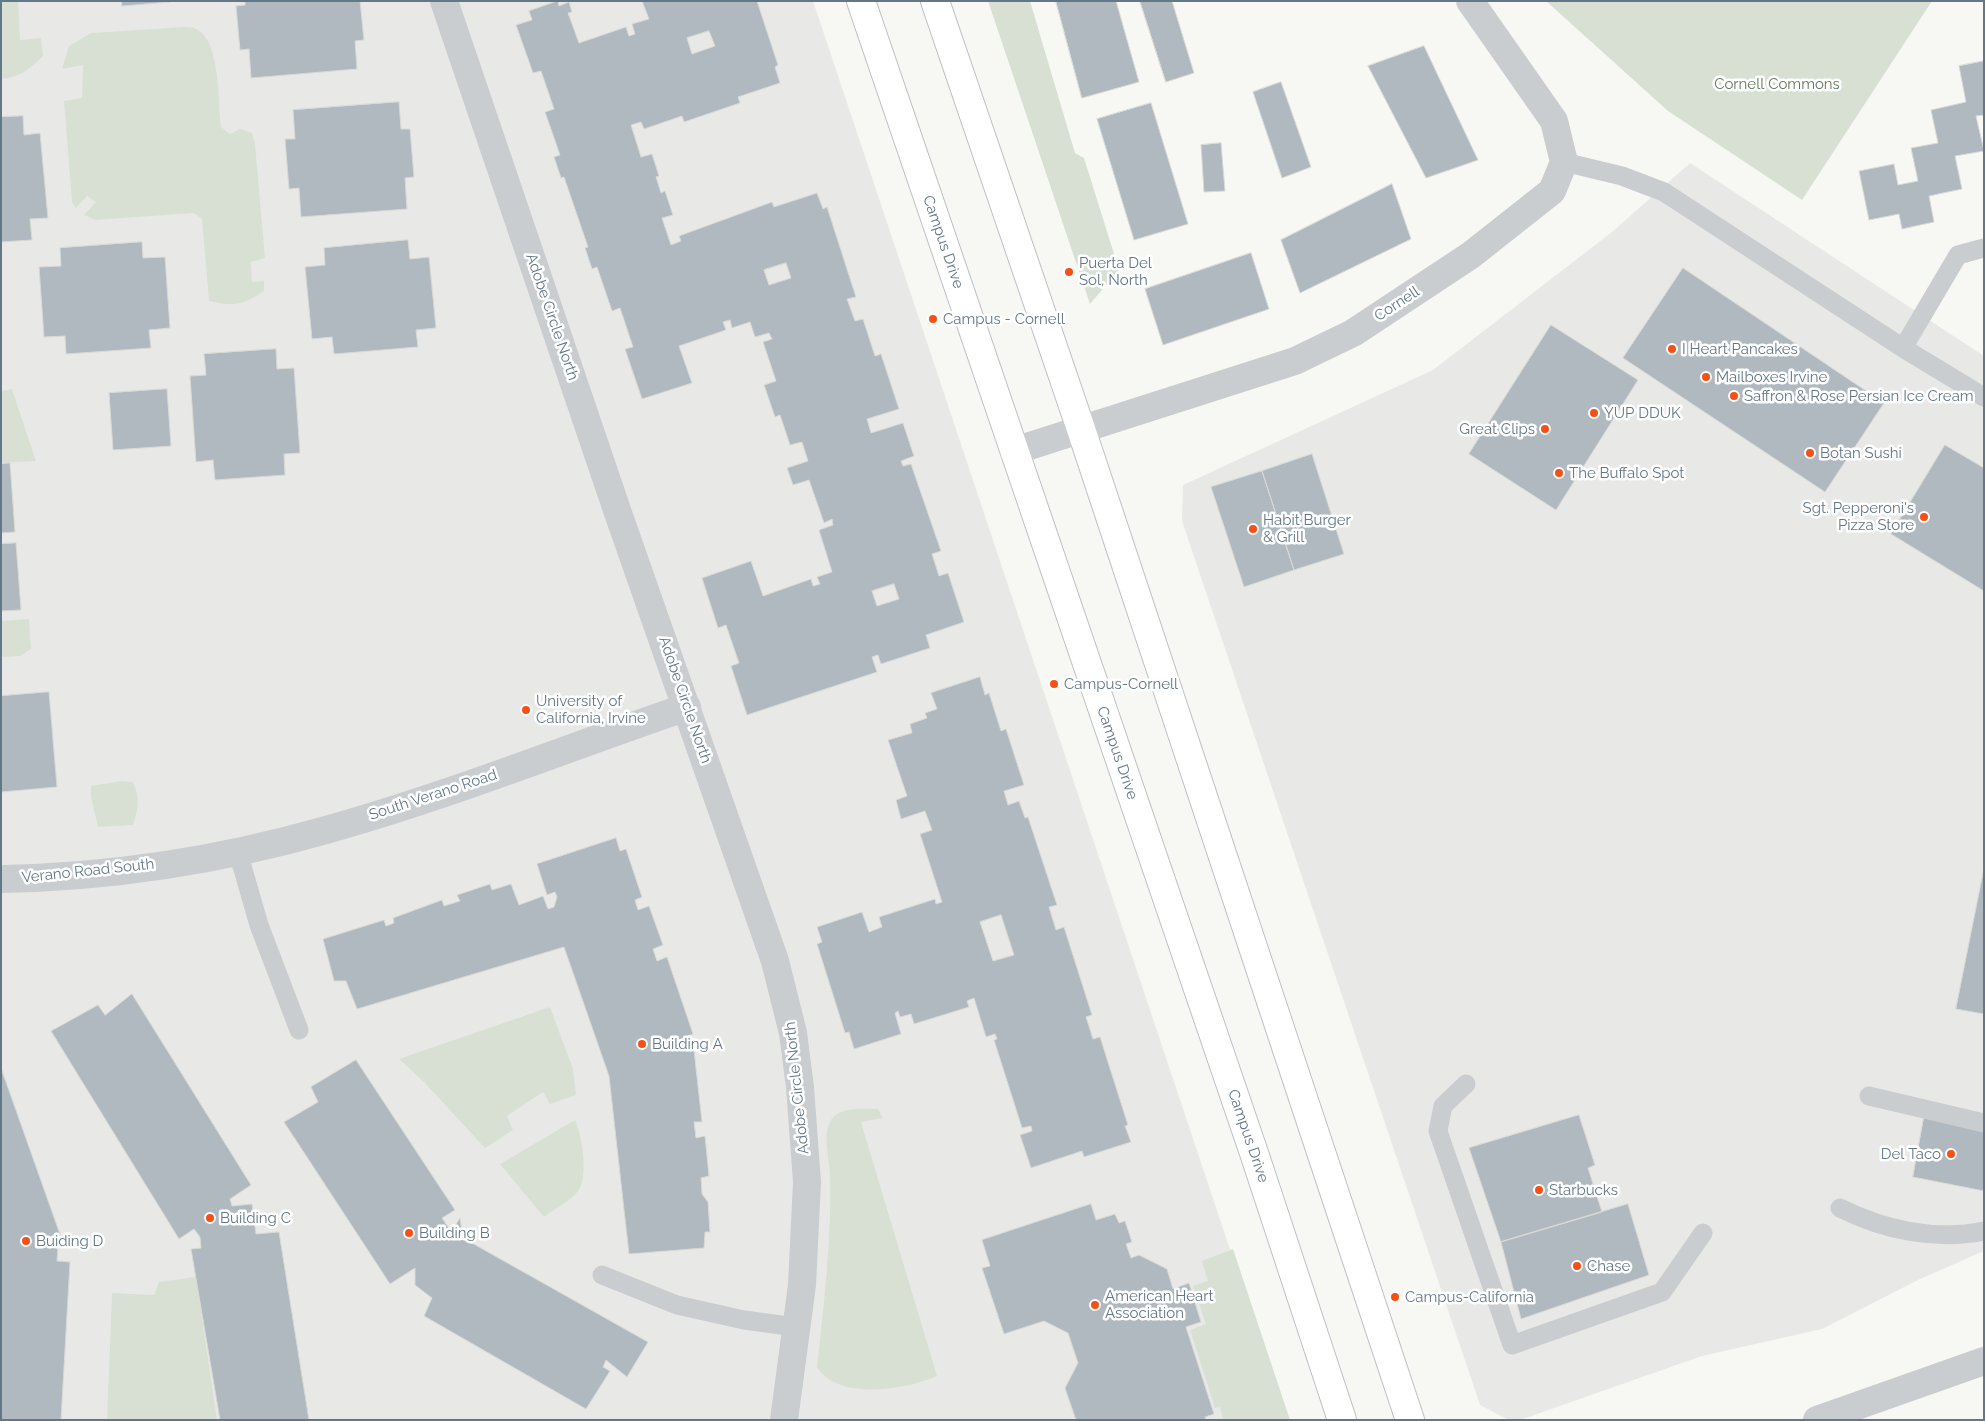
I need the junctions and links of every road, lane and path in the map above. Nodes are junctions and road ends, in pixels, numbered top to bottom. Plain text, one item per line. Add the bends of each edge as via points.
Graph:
1 (444, 1) edge
2 (861, 1) edge
3 (935, 1) edge
4 (1470, 1) edge
5 (1564, 162) junction
6 (1984, 248) edge
7 (1903, 348) junction
8 (1984, 397) edge
9 (1081, 429) junction
10 (1014, 451) junction
11 (687, 707) junction
12 (238, 852) junction
13 (174, 862) joint
14 (1, 879) edge
15 (299, 1030) dead end
16 (1466, 1084) dead end
17 (1869, 1096) dead end
18 (1984, 1123) edge
19 (1840, 1208) dead end
20 (1984, 1231) edge
21 (1702, 1233) dead end
22 (602, 1275) dead end
23 (796, 1327) junction
24 (1984, 1361) edge
25 (784, 1420) edge
26 (1342, 1420) edge
27 (1410, 1420) edge
28 (1817, 1420) edge

1 - 11 street, Adobe Circle North
2 - 10 main road, Campus Drive
3 - 9 main road
4 - 5 street via 1554,122
5 - 7 lane via 1622,176 1664,192
5 - 9 street, Cornell via 1552,191 1471,255 1353,333 1295,361
6 - 7 lane via 1958,255
7 - 8 lane
9 - 10 street, Cornell
9 - 27 main road
10 - 26 main road, Campus Drive via 1249,1137
11 - 12 street, South Verano Road via 452,791 325,831
11 - 23 street, Adobe Circle North via 776,961 794,1033 807,1182 802,1285
12 - 13 street, South Verano Road
12 - 15 lane via 259,924
13 - 14 street, Verano Road South via 98,873
16 - 21 lane via 1443,1106 1438,1131 1512,1345 1662,1292
17 - 18 lane
19 - 20 lane via 1870,1223 1929,1235
22 - 23 lane via 677,1305 744,1320
23 - 25 street, Adobe Circle North
24 - 28 street

